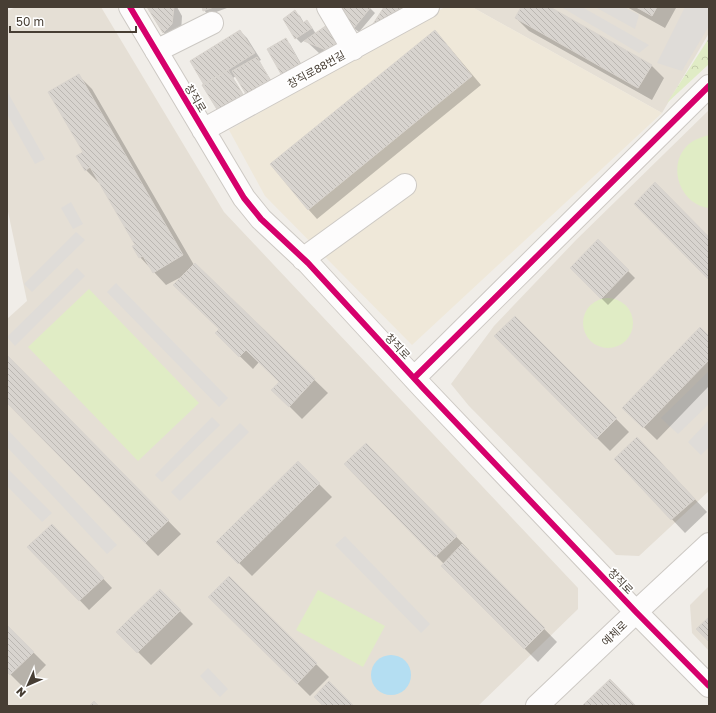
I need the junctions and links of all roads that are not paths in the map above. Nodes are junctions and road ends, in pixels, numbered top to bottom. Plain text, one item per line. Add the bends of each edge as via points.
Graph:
1 (130, 7) edge
2 (328, 7) edge
3 (428, 7) edge
4 (212, 23) dead end
5 (352, 48) junction
6 (156, 51) junction
7 (709, 86) edge
8 (203, 130) junction
9 (405, 185) dead end
10 (303, 259) junction
11 (414, 378) junction
12 (709, 544) edge
13 (636, 612) junction
14 (709, 686) edge
15 (538, 706) edge

1 - 6 street, 창직로
2 - 5 street
3 - 5 street, 창직로88번길
4 - 6 street
5 - 8 street, 창직로88번길
6 - 8 street, 창직로
7 - 11 street
8 - 10 street, 창직로 via 244,198 261,219
9 - 10 street
10 - 11 street, 창직로
11 - 13 street, 창직로
12 - 13 street, 예체로
13 - 14 street, 창직로
13 - 15 street, 예체로

